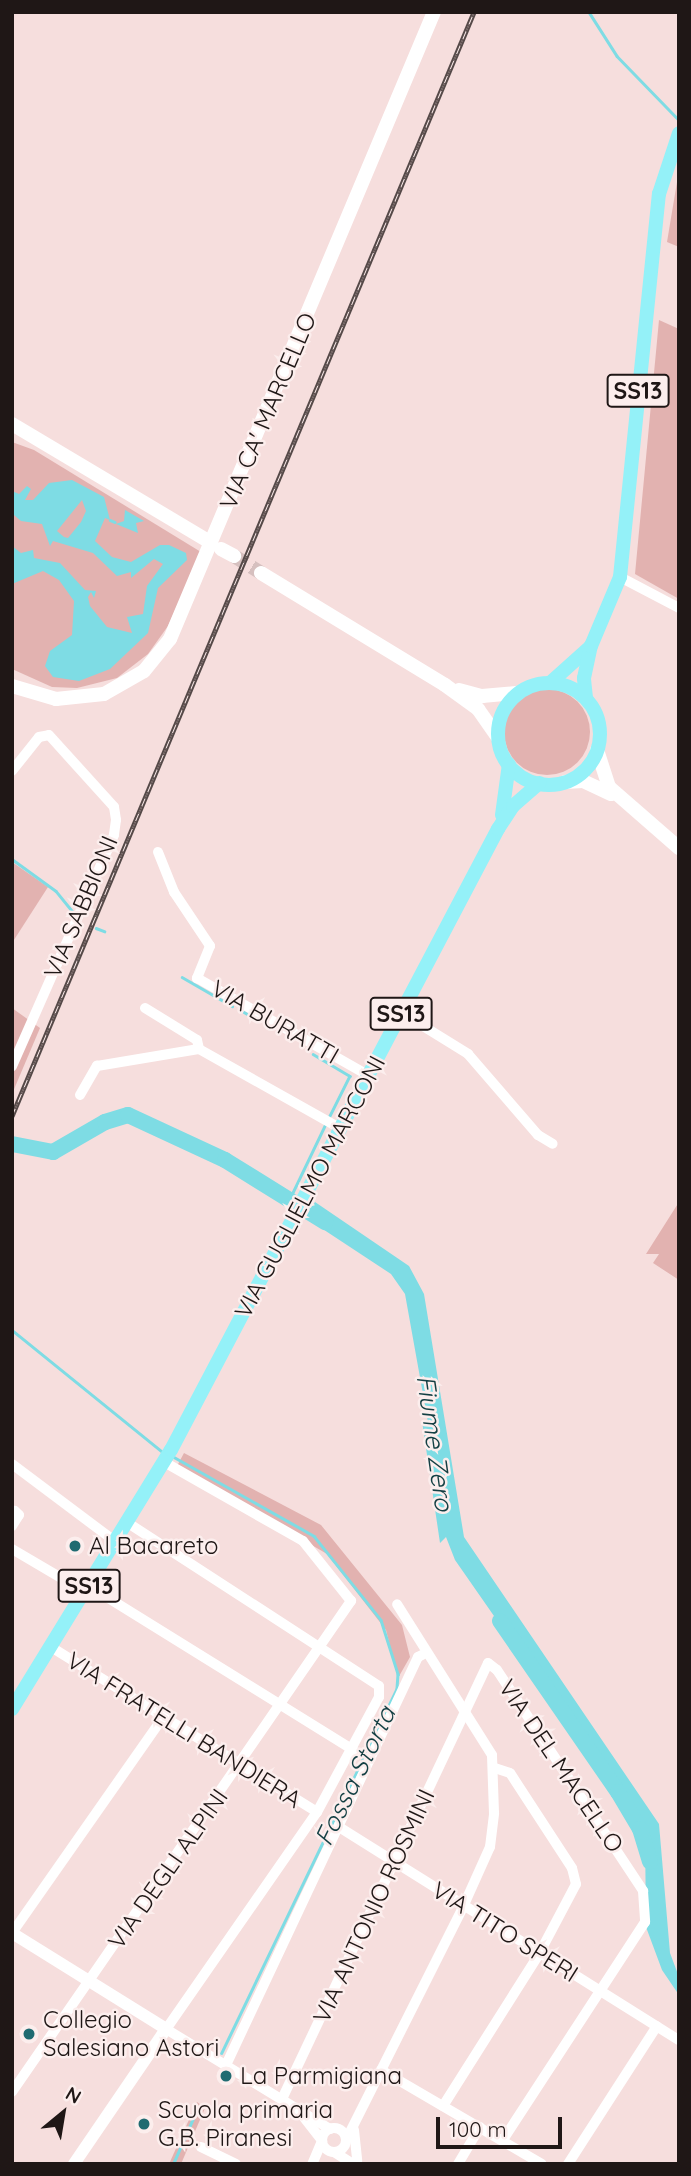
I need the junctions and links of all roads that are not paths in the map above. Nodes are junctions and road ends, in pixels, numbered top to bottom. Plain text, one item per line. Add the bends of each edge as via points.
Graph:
1 (434, 12) edge
2 (679, 134) edge
3 (12, 424) edge
4 (205, 539) dead end
5 (261, 573) tunnel mouth
6 (620, 577) junction
7 (679, 608) edge
8 (591, 646) junction
9 (550, 683) junction
10 (445, 685) junction
11 (12, 686) edge
12 (519, 693) junction
13 (586, 698) junction
14 (498, 738) junction
15 (597, 750) junction
16 (509, 764) junction
17 (12, 771) edge
18 (565, 782) junction
19 (539, 783) junction
20 (618, 798) junction
21 (498, 829) junction
22 (679, 848) edge
23 (158, 852) dead end
24 (145, 1008) dead end
25 (402, 1013) junction
26 (199, 1049) junction
27 (12, 1066) edge
28 (368, 1075) junction
29 (80, 1095) dead end
30 (340, 1128) junction
31 (552, 1144) dead end
32 (168, 1456) junction
33 (12, 1464) edge
34 (15, 1511) dead end
35 (128, 1523) junction
36 (12, 1526) edge
37 (116, 1542) junction
38 (12, 1549) edge
39 (87, 1589) junction
40 (397, 1604) dead end
41 (321, 1645) junction
42 (51, 1647) junction
43 (426, 1653) junction
44 (281, 1706) junction
45 (12, 1709) edge
46 (466, 1713) junction
47 (163, 1717) junction
48 (353, 1750) junction
49 (239, 1766) junction
50 (495, 1768) junction
51 (317, 1812) junction
52 (339, 1827) junction
53 (395, 1862) junction
54 (463, 1907) junction
55 (645, 1922) joint
56 (12, 1933) edge
57 (539, 1954) junction
58 (90, 1982) junction
59 (601, 1992) junction
60 (657, 2026) junction
61 (166, 2029) junction
62 (679, 2040) edge
63 (226, 2065) junction
64 (381, 2070) junction
65 (12, 2092) edge
66 (287, 2102) junction
67 (443, 2106) junction
68 (360, 2115) junction
69 (310, 2124) junction
70 (355, 2126) junction
71 (480, 2127) junction
72 (334, 2129) junction
73 (346, 2140) junction
74 (503, 2140) junction
75 (322, 2141) junction
76 (201, 2147) dead end
77 (331, 2152) junction
78 (313, 2162) edge
79 (357, 2163) edge
80 (74, 2164) edge
81 (236, 2164) edge
82 (458, 2164) edge
83 (542, 2164) edge
84 (568, 2164) edge

1 - 11 main road, VIA CA' MARCELLO via 170,639 137,677 104,694 56,699
2 - 6 main road, SS13 via 659,194
3 - 4 main road, VIA CA' MARCELLO
5 - 10 main road
6 - 7 street
6 - 8 main road, SS13
8 - 9 main road, SS13
8 - 13 main road, SS13 via 584,678
9 - 12 main road, SS13
9 - 13 main road via 567,686
10 - 12 main road via 482,696
10 - 14 main road via 478,709
12 - 14 main road via 502,715
13 - 15 main road, SS13 via 599,723
14 - 16 main road, VIA GUGLIELMO MARCONI / SS13
15 - 18 main road via 583,771
15 - 20 main road via 601,773
16 - 19 main road
16 - 21 main road, VIA GUGLIELMO MARCONI / SS13 via 508,793
17 - 27 street, VIA SABBIONI via 39,737 49,735 114,807 116,820 114,835
18 - 19 main road
18 - 20 main road via 592,784
19 - 21 main road, VIA GUGLIELMO MARCONI / SS13 via 513,806
20 - 22 main road
21 - 25 main road, VIA GUGLIELMO MARCONI / SS13
23 - 28 street, VIA BURATTI via 174,892 210,946 197,978
24 - 26 street via 197,1040
25 - 28 main road, VIA GUGLIELMO MARCONI / SS13
25 - 31 street via 468,1054 538,1135
26 - 29 street via 97,1066
26 - 30 street
28 - 30 main road, VIA GUGLIELMO MARCONI / SS13
30 - 32 main road, VIA GUGLIELMO MARCONI / SS13
32 - 35 main road, VIA GUGLIELMO MARCONI / SS13
32 - 41 street, VIA DEGLI ALPINI via 303,1541 331,1571 351,1601
33 - 37 street
34 - 36 street via 19,1515
35 - 37 main road, VIA GUGLIELMO MARCONI / SS13
35 - 41 street
37 - 39 main road, VIA GUGLIELMO MARCONI / SS13
38 - 39 street
39 - 42 main road, VIA GUGLIELMO MARCONI / SS13
39 - 44 street
40 - 43 street
41 - 44 street, VIA DEGLI ALPINI
41 - 48 street via 379,1686 379,1697
42 - 45 main road, VIA GUGLIELMO MARCONI / SS13
42 - 47 street, VIA FRATELLI BANDIERA
43 - 46 street
43 - 52 street via 418,1657
44 - 48 street
44 - 49 street, VIA DEGLI ALPINI
46 - 50 street
46 - 53 street, VIA ANTONIO ROSMINI
46 - 55 street, VIA DEL MACELLO via 488,1663 497,1670 643,1891
47 - 49 street, VIA FRATELLI BANDIERA
47 - 56 street
48 - 51 street
49 - 51 street, VIA FRATELLI BANDIERA
49 - 58 street, VIA DEGLI ALPINI
50 - 54 street via 490,1847
50 - 57 street via 510,1773 572,1868 576,1884
51 - 61 street
52 - 53 street, VIA TITO SPERI
52 - 63 street
53 - 54 street, VIA TITO SPERI
53 - 66 street, VIA ANTONIO ROSMINI
54 - 57 street, VIA TITO SPERI
54 - 64 street
55 - 59 street, VIA TITO SPERI
56 - 58 street
57 - 59 street, VIA TITO SPERI
57 - 67 street
58 - 61 street
58 - 65 street, VIA DEGLI ALPINI
59 - 60 street, VIA TITO SPERI
59 - 74 street
60 - 62 street, VIA TITO SPERI
60 - 84 street
61 - 63 street
61 - 80 street
63 - 66 street
64 - 67 street
64 - 68 street
66 - 69 street
66 - 72 street
67 - 71 street
68 - 70 street
68 - 72 street
69 - 75 street
69 - 78 street
70 - 73 street
70 - 79 street
71 - 74 street
71 - 82 street
72 - 73 street
72 - 75 street
73 - 77 street
73 - 79 street
74 - 83 street
75 - 77 street
75 - 78 street
76 - 81 street
77 - 78 street
77 - 79 street

